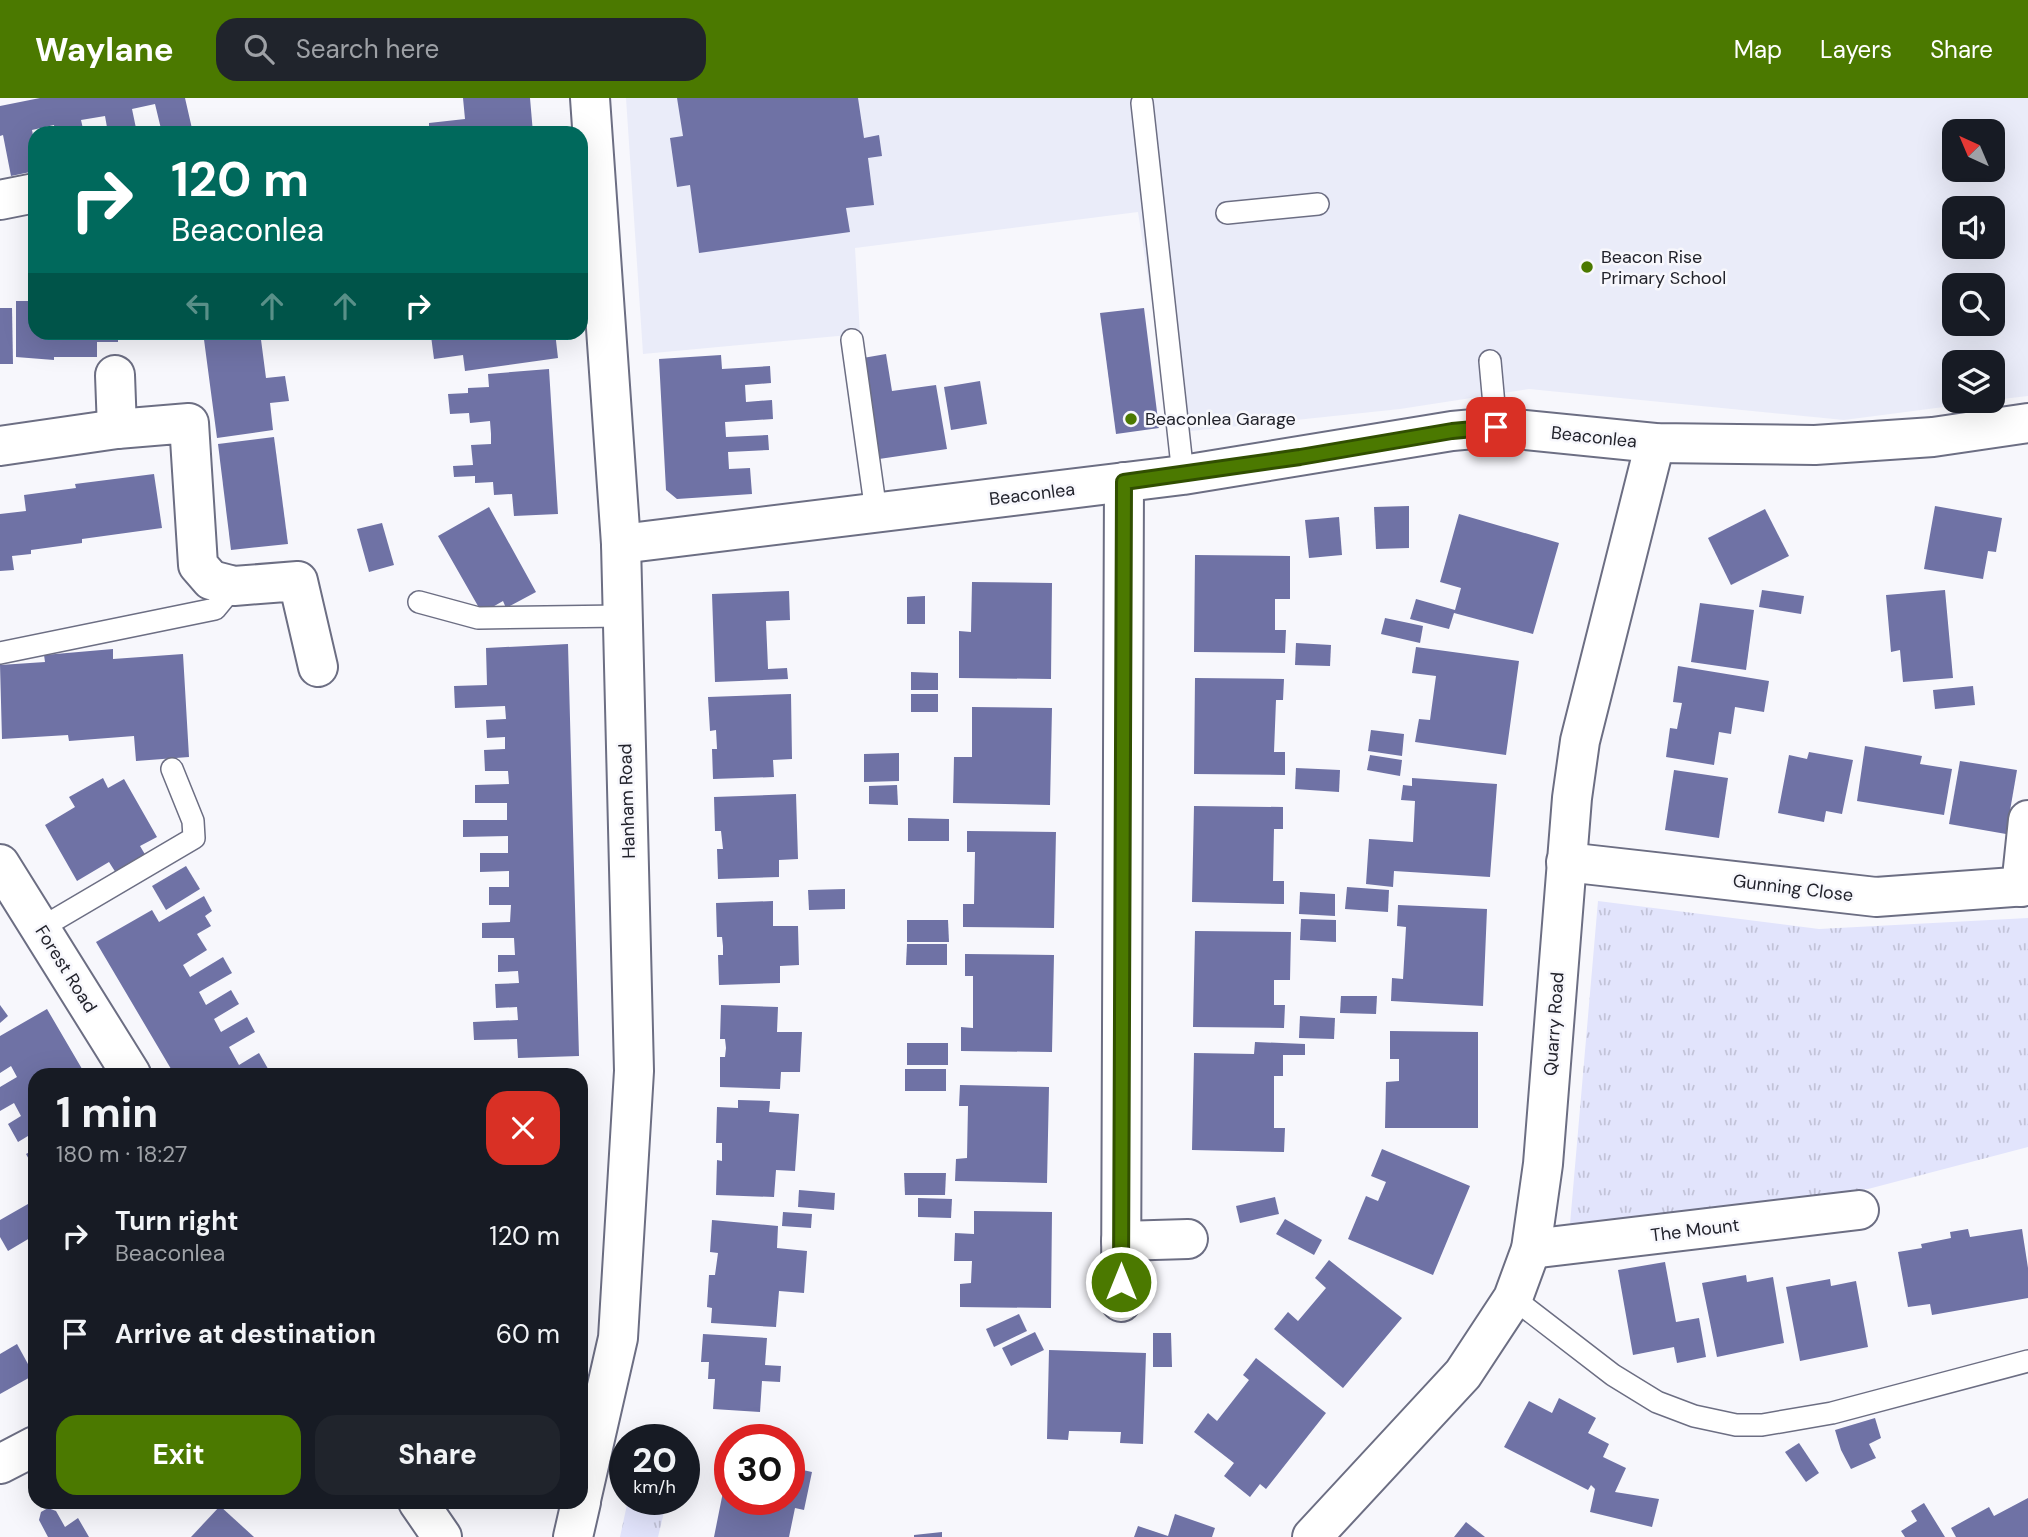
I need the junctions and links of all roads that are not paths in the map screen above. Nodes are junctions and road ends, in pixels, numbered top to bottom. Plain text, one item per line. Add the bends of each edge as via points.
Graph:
1 (590, 98) edge
2 (1142, 103) dead end
3 (28, 194) edge
4 (0, 200) edge
5 (1318, 204) dead end
6 (1227, 213) dead end
7 (852, 340) dead end
8 (1490, 361) dead end
9 (115, 375) dead end
10 (2028, 423) edge
11 (1496, 427) junction
12 (117, 429) junction
13 (1655, 443) junction
14 (0, 446) edge
15 (1183, 475) junction
16 (1124, 482) junction
17 (876, 512) junction
18 (621, 544) junction
19 (234, 586) junction
20 (419, 602) dead end
21 (622, 615) junction
22 (0, 653) edge
23 (317, 667) dead end
24 (173, 769) dead end
25 (2028, 820) edge
26 (1566, 862) junction
27 (0, 864) edge
28 (2025, 887) edge
29 (41, 928) junction
30 (127, 1068) edge
31 (1858, 1210) dead end
32 (1188, 1239) dead end
33 (1121, 1241) junction
34 (1531, 1249) junction
35 (1513, 1298) junction
36 (1121, 1302) dead end
37 (2028, 1361) edge
38 (28, 1450) edge
39 (0, 1464) edge
40 (588, 1470) edge
41 (423, 1509) edge
42 (579, 1509) edge
43 (442, 1537) edge
44 (573, 1537) edge
45 (1312, 1537) edge

1 - 18 street, Hanham Road
2 - 15 lane
3 - 4 street
5 - 6 lane
7 - 17 lane
8 - 11 lane
9 - 12 street
10 - 13 street, Beaconlea via 1933,437 1815,446
11 - 13 street, Beaconlea
11 - 15 street, Beaconlea
12 - 14 street
12 - 19 street via 189,423 198,565 211,580
13 - 26 street, Quarry Road via 1580,741
15 - 16 street, Beaconlea
16 - 17 street, Beaconlea
16 - 33 street
17 - 18 street, Beaconlea
18 - 21 street, Hanham Road
19 - 22 lane via 215,609
19 - 23 street via 298,582
20 - 21 lane via 478,618
21 - 40 street, Hanham Road via 634,1071 618,1338
24 - 29 lane via 193,821 194,838
25 - 28 street, Gunning Close
26 - 28 street, Gunning Close via 1876,897
26 - 34 street, Quarry Road via 1543,1164
27 - 29 street, Forest Road
29 - 30 street, Forest Road
31 - 34 street, The Mount
32 - 33 street
33 - 36 street
34 - 35 street, Quarry Road
35 - 37 lane via 1613,1375 1657,1402 1736,1425 1832,1413
35 - 45 street, Quarry Road via 1463,1374
38 - 39 street
41 - 43 street
42 - 44 street, Hanham Road

